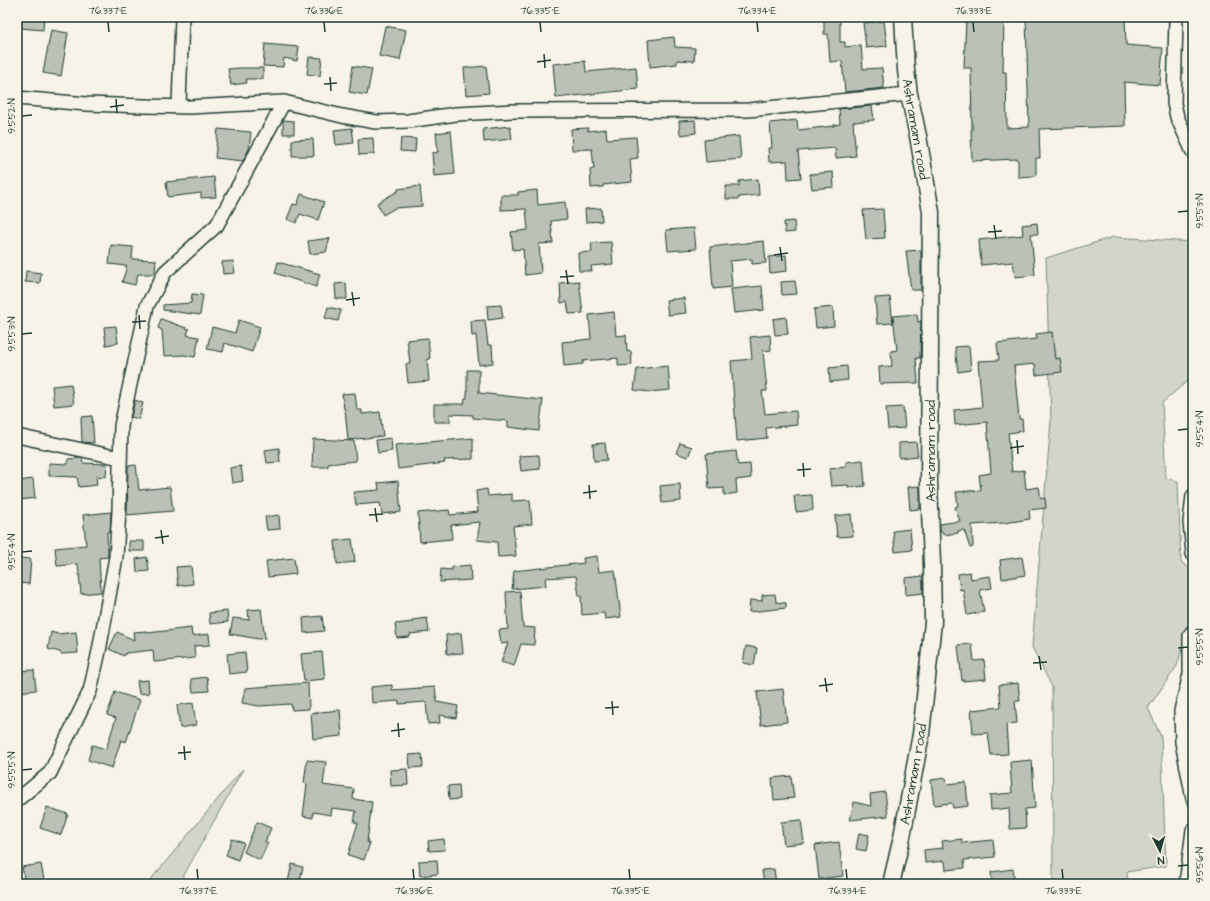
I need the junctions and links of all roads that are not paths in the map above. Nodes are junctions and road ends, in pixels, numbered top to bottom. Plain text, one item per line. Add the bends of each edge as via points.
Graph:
1 (182, 17) edge
2 (903, 17) edge
3 (1176, 17) edge
4 (908, 94) junction
5 (17, 98) edge
6 (284, 102) junction
7 (179, 106) junction
8 (1177, 117) junction
9 (1193, 128) edge
10 (1193, 152) edge
11 (17, 436) edge
12 (120, 458) junction
13 (1193, 496) edge
14 (1193, 554) edge
15 (1193, 631) edge
16 (1193, 799) edge
17 (17, 800) edge
18 (1193, 830) edge
19 (891, 884) edge
20 (1186, 884) edge

1 - 7 street
2 - 4 main road, Ashramam road
3 - 8 street via 1174,103
4 - 6 street via 748,110 514,111 376,122
4 - 19 main road, Ashramam road via 931,212 929,482 933,622 921,734
5 - 7 street via 87,104
6 - 7 street
6 - 12 street via 217,226 165,272 147,306 121,426
8 - 9 street via 1184,125
8 - 10 street
11 - 12 street
12 - 17 street via 116,557 100,651 90,691 50,773
13 - 14 street via 1190,522
15 - 16 street via 1190,635 1190,674 1181,711 1182,742
18 - 20 street

